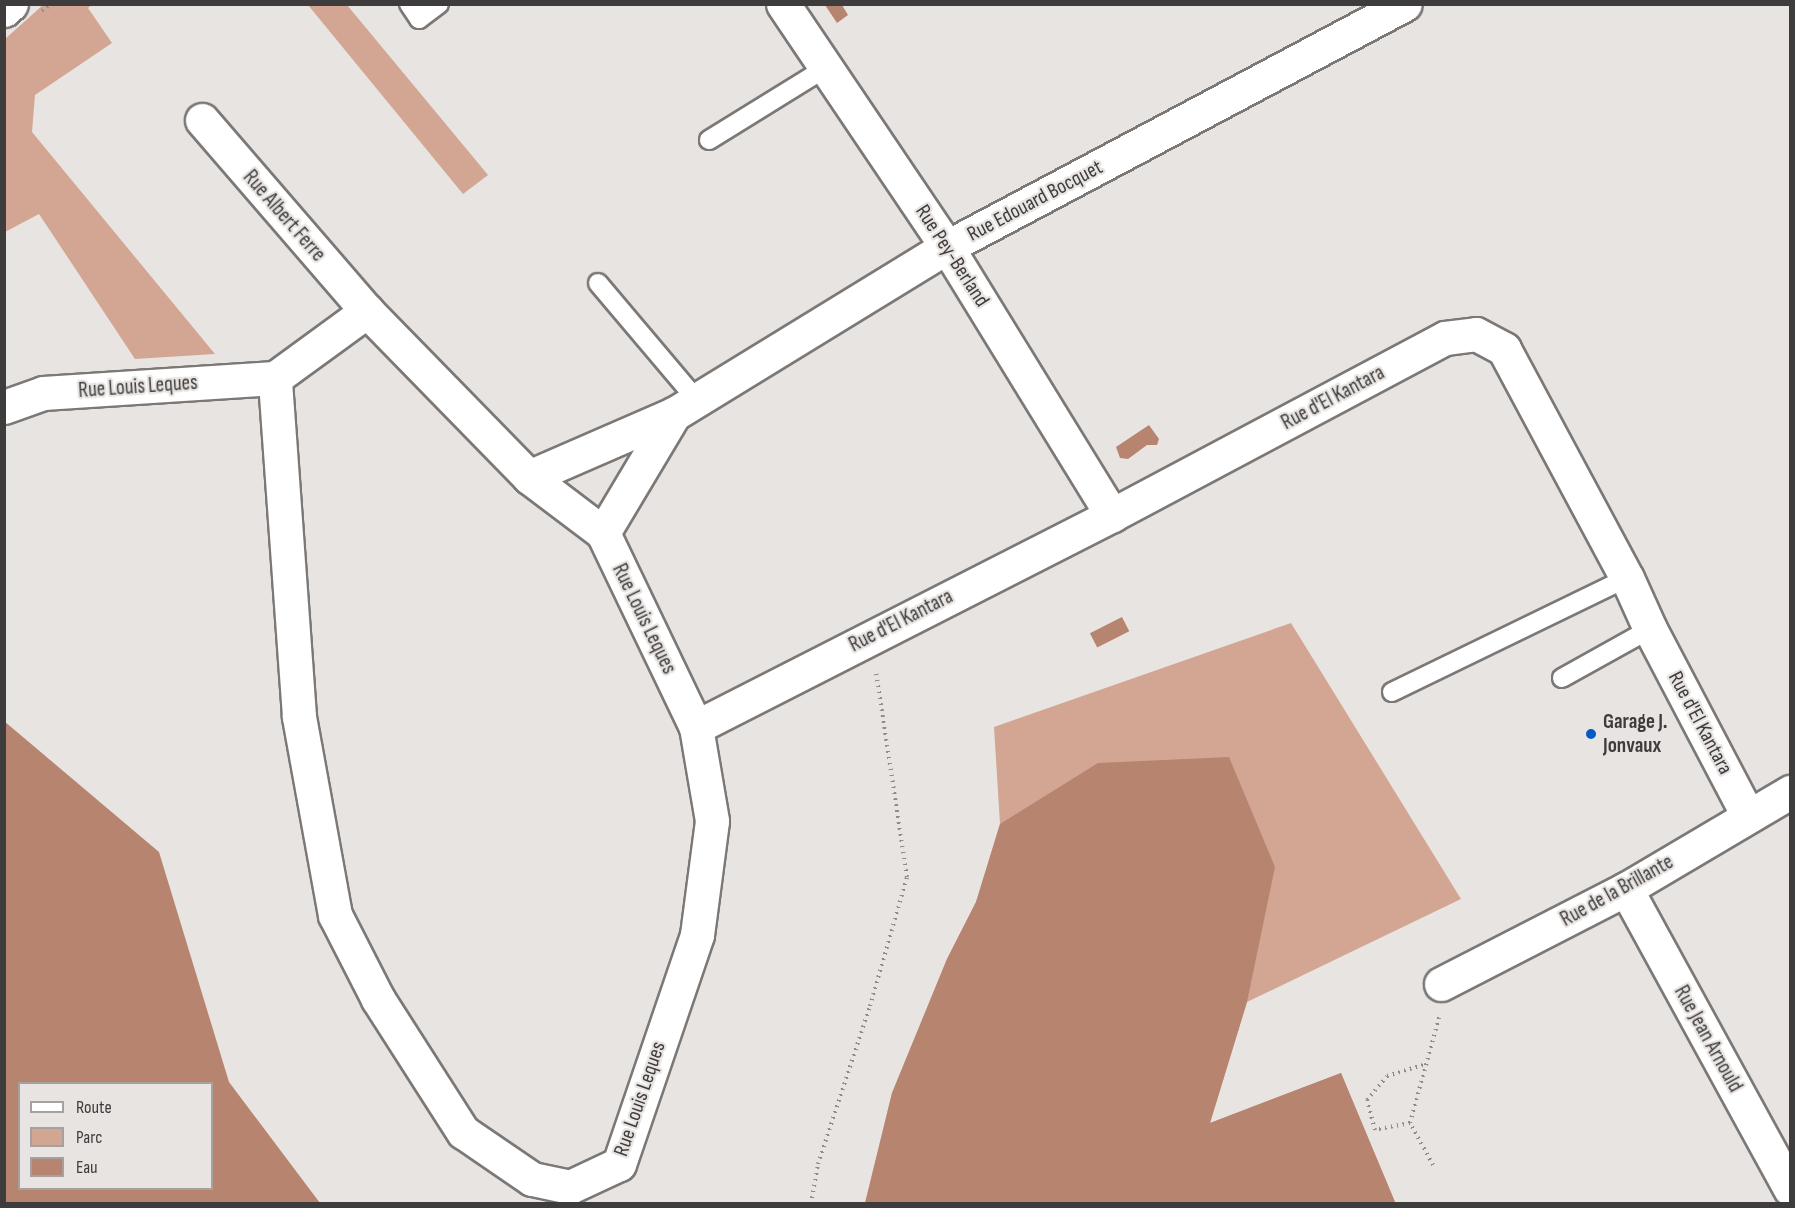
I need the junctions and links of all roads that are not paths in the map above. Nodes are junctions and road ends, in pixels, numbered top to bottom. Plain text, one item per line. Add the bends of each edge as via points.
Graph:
1 (11, 4) edge
2 (409, 4) edge
3 (440, 4) edge
4 (783, 4) edge
5 (1405, 4) edge
6 (4, 10) edge
7 (827, 67) junction
8 (202, 120) dead end
9 (709, 140) dead end
10 (947, 247) junction
11 (598, 283) dead end
12 (367, 311) junction
13 (275, 378) junction
14 (4, 407) edge
15 (686, 407) junction
16 (529, 477) junction
17 (1112, 514) junction
18 (603, 533) junction
19 (1627, 579) junction
20 (1650, 629) junction
21 (1562, 678) dead end
22 (1392, 692) dead end
23 (696, 728) junction
24 (1791, 792) edge
25 (1748, 816) junction
26 (1626, 889) junction
27 (1441, 984) road end
28 (1791, 1190) edge
29 (571, 1195) edge

1 - 6 street
2 - 3 lane via 419,19
4 - 7 street, Rue Pey-Berland
5 - 10 street, Rue Edouard Bocquet
7 - 9 lane
7 - 10 street, Rue Pey-Berland
8 - 12 street, Rue Albert Ferre
10 - 15 street, Rue Edouard Bocquet
10 - 17 street, Rue Pey-Berland
11 - 15 lane
12 - 13 street
12 - 16 street, Rue Louis Leques
13 - 14 street, Rue Louis Leques via 43,393
13 - 29 street, Rue Louis Leques via 299,716 335,915 378,999 463,1132 532,1179
15 - 16 street, Rue Edouard Bocquet
15 - 18 street, Rue Edouard Bocquet
16 - 18 street, Rue Louis Leques
17 - 19 street, Rue d'El Kantara via 1445,338 1476,334 1504,349
17 - 23 street, Rue d'El Kantara
18 - 23 street, Rue Louis Leques
19 - 20 street, Rue d'El Kantara
19 - 22 lane
20 - 21 lane
20 - 25 street, Rue d'El Kantara
23 - 29 street, Rue Louis Leques via 712,821 697,935 619,1164
24 - 25 street, Rue de la Brillante
25 - 26 street, Rue de la Brillante
26 - 27 street, Rue de la Brillante
26 - 28 street, Rue Jean Arnould

